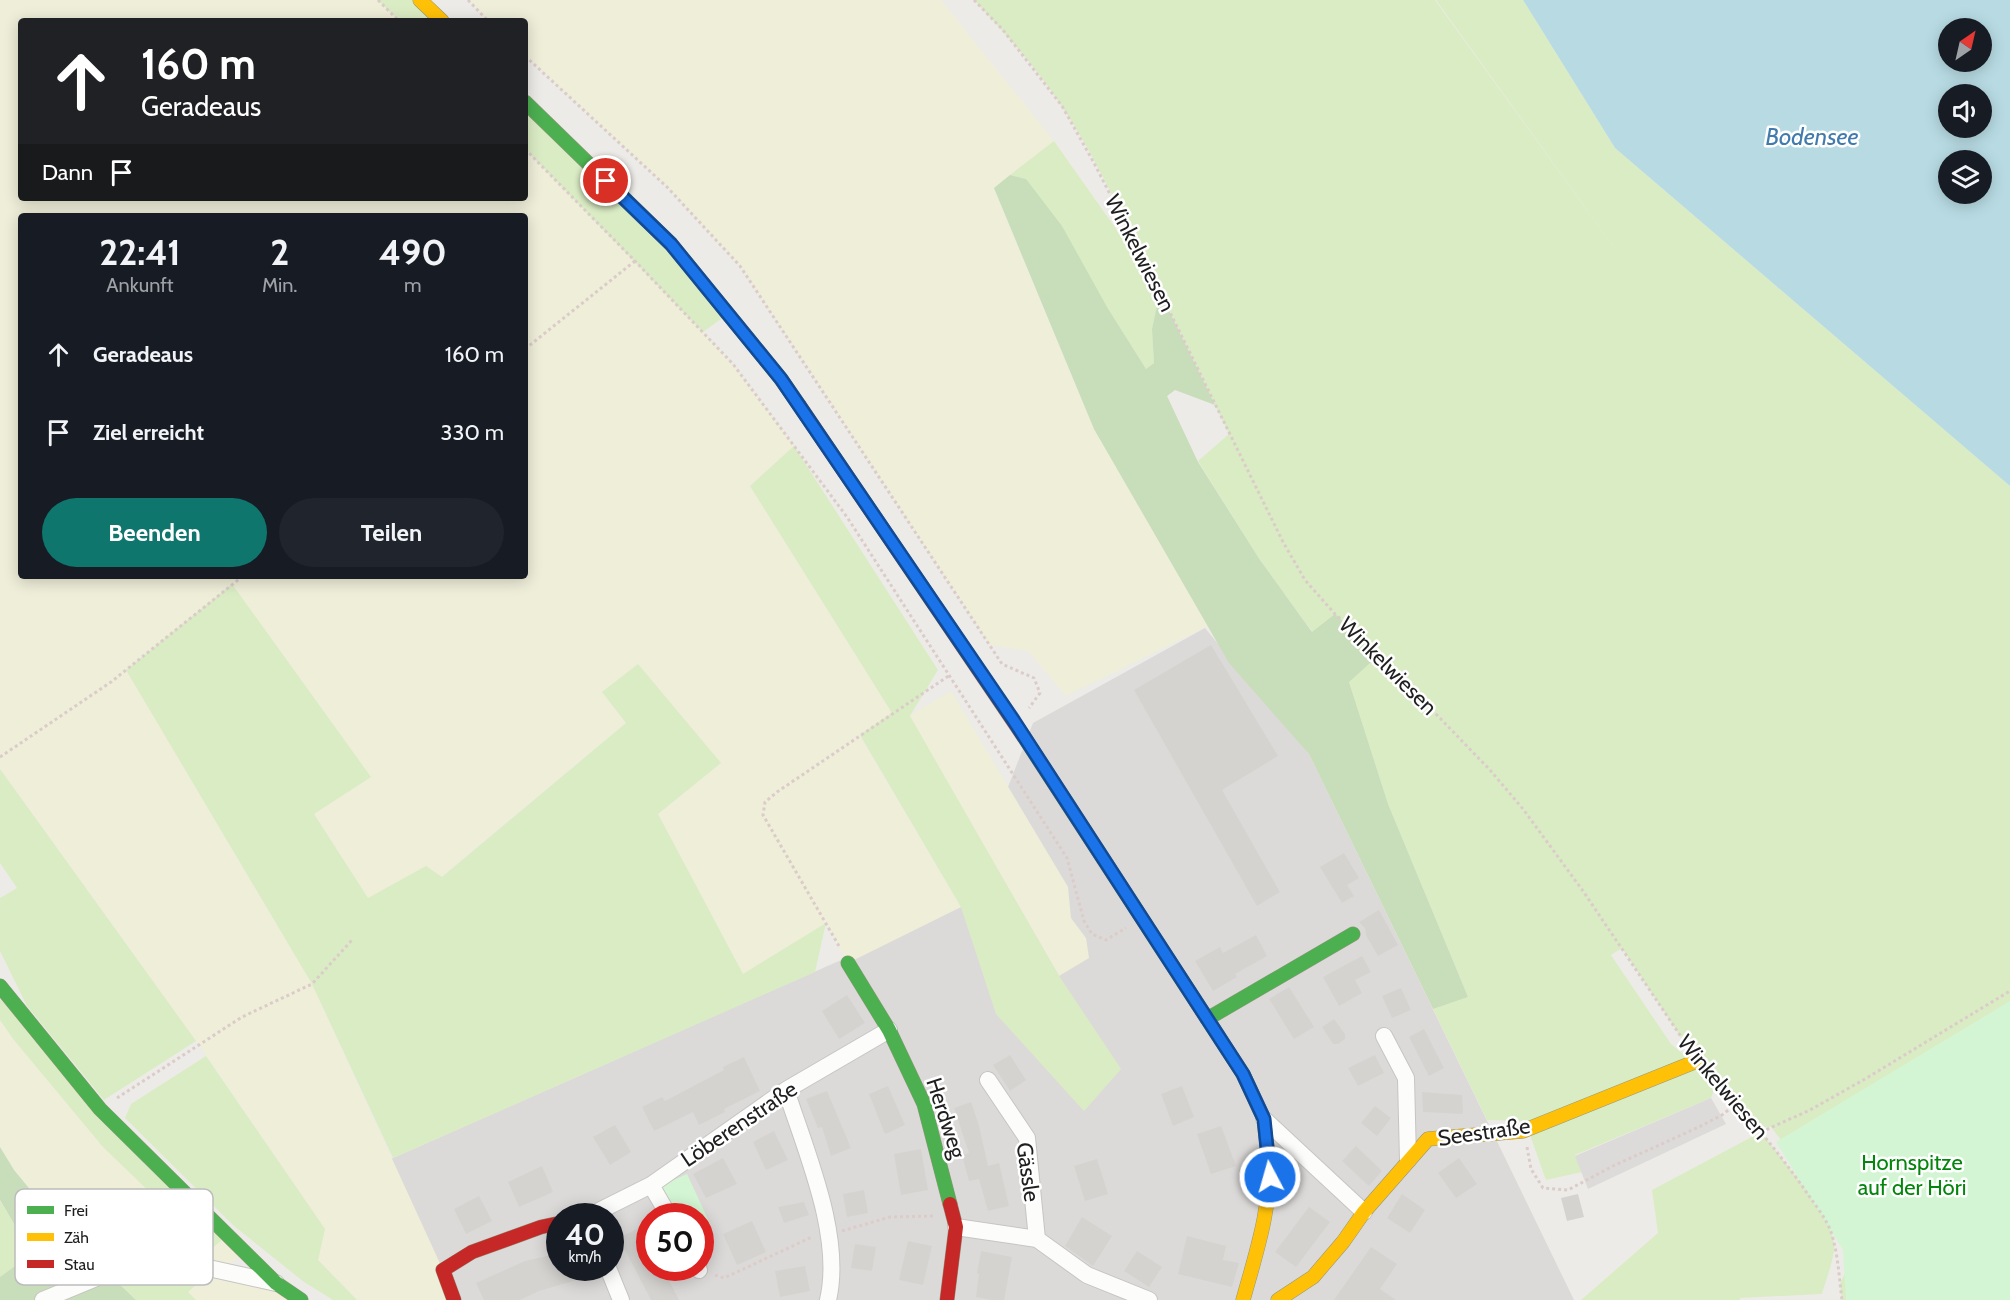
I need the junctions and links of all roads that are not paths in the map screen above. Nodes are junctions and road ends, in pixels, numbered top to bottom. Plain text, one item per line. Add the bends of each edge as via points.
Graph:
1 (420, 0) edge
2 (439, 18) edge
3 (528, 105) edge
4 (1353, 934) dead end
5 (848, 963) road end
6 (0, 986) edge
7 (1207, 1019) junction
8 (889, 1030) junction
9 (1384, 1036) dead end
10 (1696, 1061) road end
11 (987, 1080) dead end
12 (786, 1090) junction
13 (1264, 1119) junction
14 (1408, 1160) junction
15 (651, 1185) junction
16 (181, 1189) edge
17 (615, 1203) edge
18 (661, 1203) edge
19 (1364, 1212) junction
20 (213, 1221) edge
21 (546, 1226) edge
22 (956, 1227) junction
23 (1036, 1239) junction
24 (213, 1269) edge
25 (613, 1281) edge
26 (276, 1283) junction
27 (80, 1285) edge
28 (44, 1300) edge
29 (301, 1300) edge
30 (454, 1300) edge
31 (621, 1300) edge
32 (828, 1300) edge
33 (947, 1300) edge
34 (1149, 1300) edge
35 (1244, 1300) edge
36 (1278, 1300) edge

1 - 2 street
3 - 7 street via 671,244 781,379 1014,721
4 - 7 street
5 - 8 street, Herdweg
6 - 16 street via 100,1109
7 - 13 street via 1243,1074
8 - 12 street, Löberenstraße
8 - 22 street, Herdweg via 924,1104
9 - 14 street via 1406,1078
10 - 14 street, Seestraße via 1524,1131 1428,1139
11 - 23 street, Gässle via 1027,1138
12 - 15 street, Löberenstraße
12 - 32 street via 826,1215 832,1283
13 - 19 street
13 - 35 street via 1270,1177
14 - 19 street, Seestraße
15 - 17 street, Löberenstraße
15 - 18 street
19 - 36 street, Seestraße via 1313,1277
20 - 26 street
21 - 30 street via 472,1252 443,1270
22 - 23 street, Gässle
22 - 33 street, Herdweg
23 - 34 street, Gässle via 1087,1275
24 - 26 street
25 - 31 street
26 - 29 street
27 - 28 street

